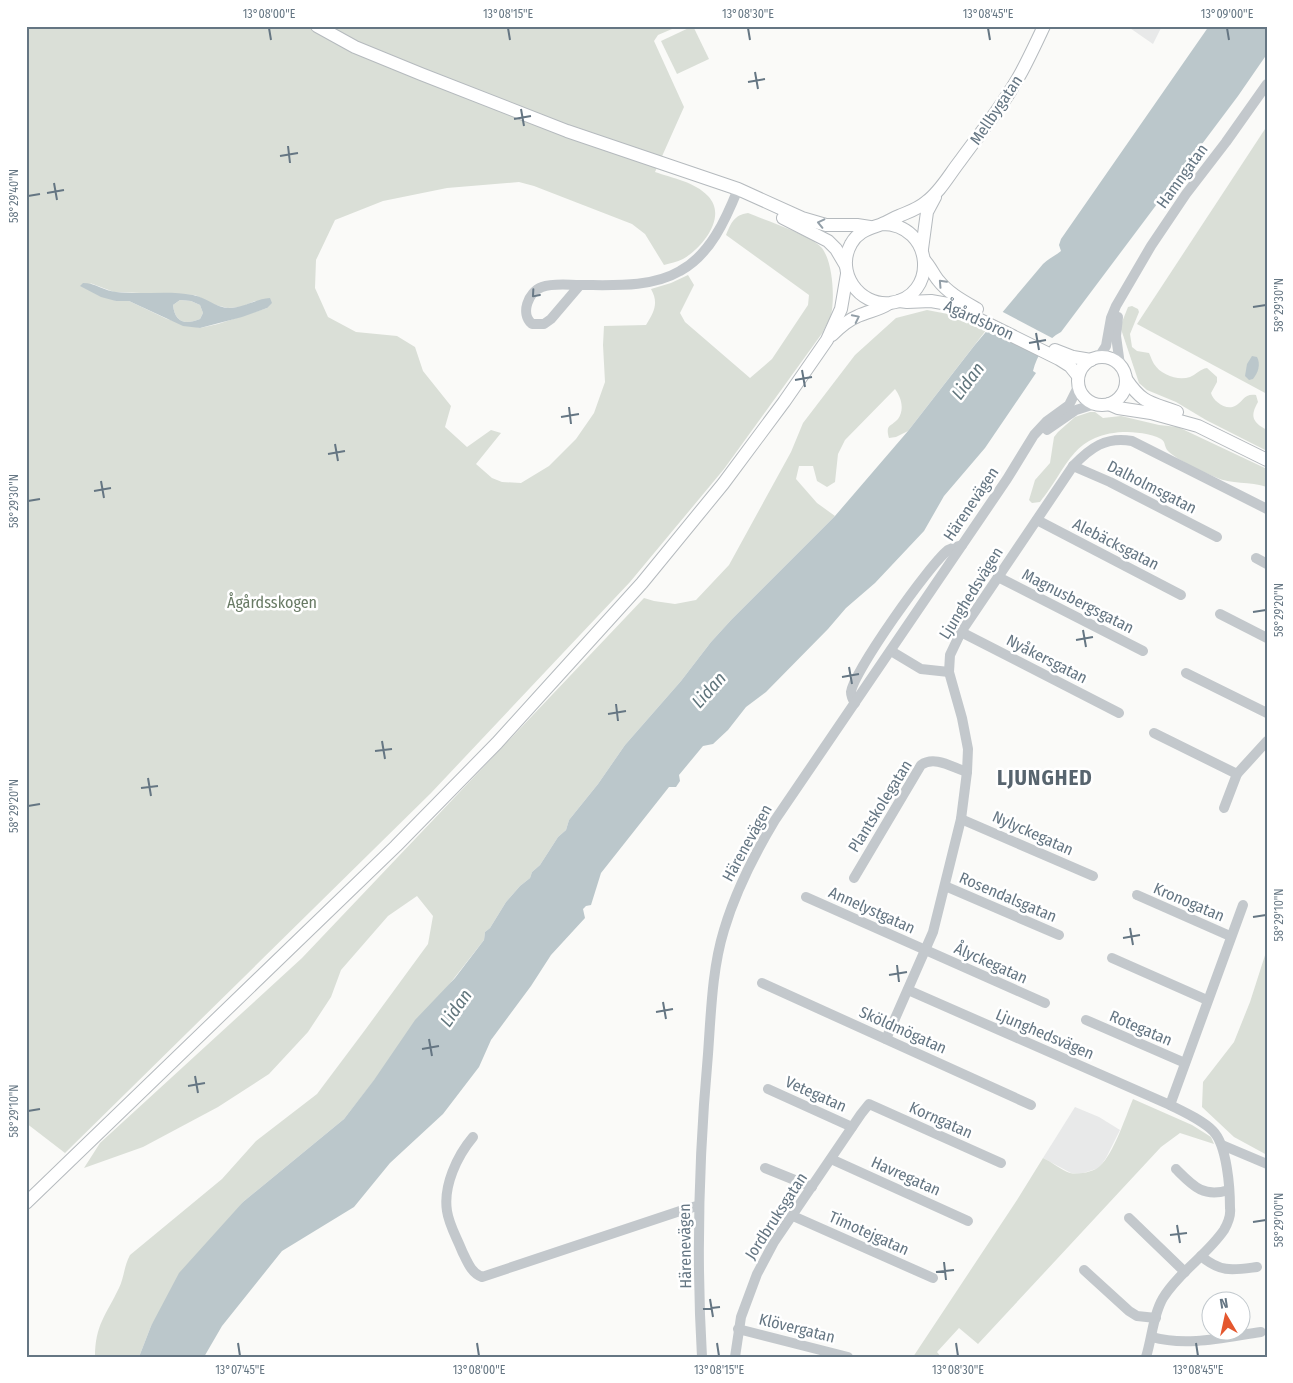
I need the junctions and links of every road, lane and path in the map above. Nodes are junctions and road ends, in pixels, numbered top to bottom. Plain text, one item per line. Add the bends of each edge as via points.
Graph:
1 (316, 26) edge
2 (1044, 26) edge
3 (1267, 84) edge
4 (940, 188) junction
5 (737, 192) junction
6 (876, 226) junction
7 (923, 255) junction
8 (846, 270) junction
9 (580, 285) junction
10 (1126, 290) junction
11 (894, 302) junction
12 (976, 312) junction
13 (827, 340) junction
14 (1060, 356) junction
15 (1095, 358) junction
16 (1120, 365) junction
17 (1126, 379) junction
18 (1078, 382) junction
19 (1095, 404) junction
20 (1109, 404) junction
21 (1198, 426) junction
22 (1029, 445) junction
23 (1267, 460) edge
24 (1073, 466) junction
25 (1267, 509) edge
26 (1037, 520) junction
27 (1216, 537) dead end
28 (962, 545) junction
29 (1256, 558) dead end
30 (1267, 564) edge
31 (998, 577) junction
32 (1181, 595) dead end
33 (1220, 614) dead end
34 (961, 632) junction
35 (1267, 638) edge
36 (891, 651) junction
37 (1143, 651) dead end
38 (949, 672) junction
39 (1186, 673) dead end
40 (855, 703) junction
41 (1119, 713) dead end
42 (1267, 714) edge
43 (1154, 733) dead end
44 (1267, 741) edge
45 (967, 772) junction
46 (1237, 774) junction
47 (1224, 808) dead end
48 (960, 819) junction
49 (1093, 876) dead end
50 (854, 878) dead end
51 (945, 886) junction
52 (1137, 896) dead end
53 (806, 897) dead end
54 (1243, 905) dead end
55 (1060, 935) dead end
56 (1230, 936) junction
57 (926, 951) junction
58 (1112, 958) dead end
59 (762, 983) dead end
60 (908, 990) junction
61 (1208, 1000) junction
62 (1045, 1003) dead end
63 (1086, 1020) dead end
64 (886, 1039) junction
65 (1185, 1063) junction
66 (768, 1089) dead end
67 (870, 1104) joint
68 (1032, 1105) dead end
69 (1170, 1105) junction
70 (852, 1127) junction
71 (473, 1137) dead end
72 (1222, 1145) junction
73 (831, 1159) junction
74 (1001, 1163) dead end
75 (1267, 1164) edge
76 (765, 1168) dead end
77 (1176, 1168) dead end
78 (812, 1187) junction
79 (1229, 1190) junction
80 (26, 1203) edge
81 (698, 1206) junction
82 (793, 1216) junction
83 (1129, 1218) dead end
84 (968, 1221) dead end
85 (1201, 1256) junction
86 (1256, 1267) dead end
87 (1084, 1270) dead end
88 (1186, 1272) junction
89 (933, 1278) dead end
90 (1156, 1318) junction
91 (738, 1329) junction
92 (1261, 1332) dead end
93 (1152, 1337) junction
94 (702, 1357) edge
95 (734, 1357) edge
96 (848, 1357) edge
97 (1146, 1357) edge

1 - 5 main road via 355,47 421,74
2 - 4 main road, Mellbygatan via 1022,72
3 - 10 street, Hamngatan via 1175,210
4 - 6 main road, Mellbygatan via 926,202
4 - 7 main road, Mellbygatan via 927,212
6 -> 5 main road via 836,226 816,222
5 - 8 main road via 828,241 836,249
5 - 9 street via 713,241 690,266 660,279 634,284
6 - 7 main road via 902,228 914,237
6 - 8 main road via 862,231 852,243
7 - 11 main road via 922,277 918,285 906,297
12 -> 7 main road, Ågårdsbron via 945,288
8 - 11 main road via 853,286 863,296 876,302
8 - 13 main road via 841,308
9 -> 9 street via 537,289 528,302 525,315 528,321 544,324
10 - 15 street via 1111,318 1106,346
10 - 16 street via 1116,326
11 - 12 main road, Ågårdsbron via 931,301
13 -> 11 main road via 850,321
12 - 14 main road, Ågårdsbron
13 - 80 main road via 723,484 642,583 497,743 321,920
14 - 15 main road, Ågårdsbron
14 - 18 main road, Ågårdsbron via 1070,366
15 - 16 main road via 1110,359
15 - 18 main road via 1083,367
16 - 17 main road
17 - 20 main road via 1122,395
17 - 21 main road via 1140,398 1179,413
18 - 19 main road via 1084,398
18 - 22 street, Härenevägen via 1069,405 1047,421
19 - 20 main road
19 - 22 street, Härenevägen via 1068,415
20 - 21 main road
21 - 23 main road
22 - 28 street, Härenevägen
24 - 25 street, Ljunghedsvägen via 1096,445 1124,440
24 - 26 street, Ljunghedsvägen
24 - 27 street, Dalholmsgatan
26 - 31 street, Ljunghedsvägen
26 - 32 street, Alebäcksgatan
28 - 36 street, Härenevägen
28 - 40 street via 949,550 927,574 872,650 853,688 851,696
29 - 30 street
31 - 34 street, Ljunghedsvägen
31 - 37 street, Magnusbergsgatan
33 - 35 street
34 - 38 street, Ljunghedsvägen via 950,655
34 - 41 street, Nyåkersgatan
36 - 38 street via 921,669
36 - 40 street, Härenevägen
38 - 45 street, Ljunghedsvägen via 966,734
39 - 42 street
40 - 81 street, Härenevägen via 775,820 736,895 723,932 710,1024
43 - 46 street
44 - 46 street
45 - 48 street, Ljunghedsvägen
45 - 50 street, Plantskolegatan via 934,761 924,764 910,782
46 - 47 street
48 - 49 street, Nylyckegatan
48 - 51 street, Ljunghedsvägen
51 - 55 street, Rosendalsgatan
51 - 57 street, Ljunghedsvägen
52 - 56 street, Kronogatan
53 - 57 street, Annelystgatan
54 - 56 street
56 - 61 street
57 - 60 street, Ljunghedsvägen
57 - 62 street, Ålyckegatan
58 - 61 street
59 - 64 street, Sköldmögatan
60 - 64 street, Ljunghedsvägen
60 - 69 street, Ljunghedsvägen
61 - 65 street
63 - 65 street, Rotegatan
64 - 68 street, Sköldmögatan
65 - 69 street
66 - 70 street, Vetegatan
67 - 70 street, Jordbruksgatan
67 - 74 street, Korngatan
69 - 72 street, Ljunghedsvägen via 1212,1130
70 - 73 street, Jordbruksgatan
71 - 81 street via 456,1165 446,1201 451,1227 473,1272 482,1277
72 - 75 street
72 - 79 street
73 - 78 street, Jordbruksgatan
73 - 84 street, Havregatan
76 - 78 street
77 - 79 street via 1196,1188 1214,1193
78 - 82 street, Jordbruksgatan
79 - 85 street via 1227,1224
81 - 94 street, Härenevägen
82 - 89 street, Timotejgatan
82 - 91 street, Jordbruksgatan via 757,1274
83 - 88 street
85 - 86 street via 1223,1269
85 - 88 street
87 - 90 street via 1129,1311 1137,1316
88 - 90 street via 1167,1293
90 - 93 street
91 - 95 street, Jordbruksgatan
91 - 96 street, Klövergatan
92 - 93 street via 1184,1341
93 - 97 street

